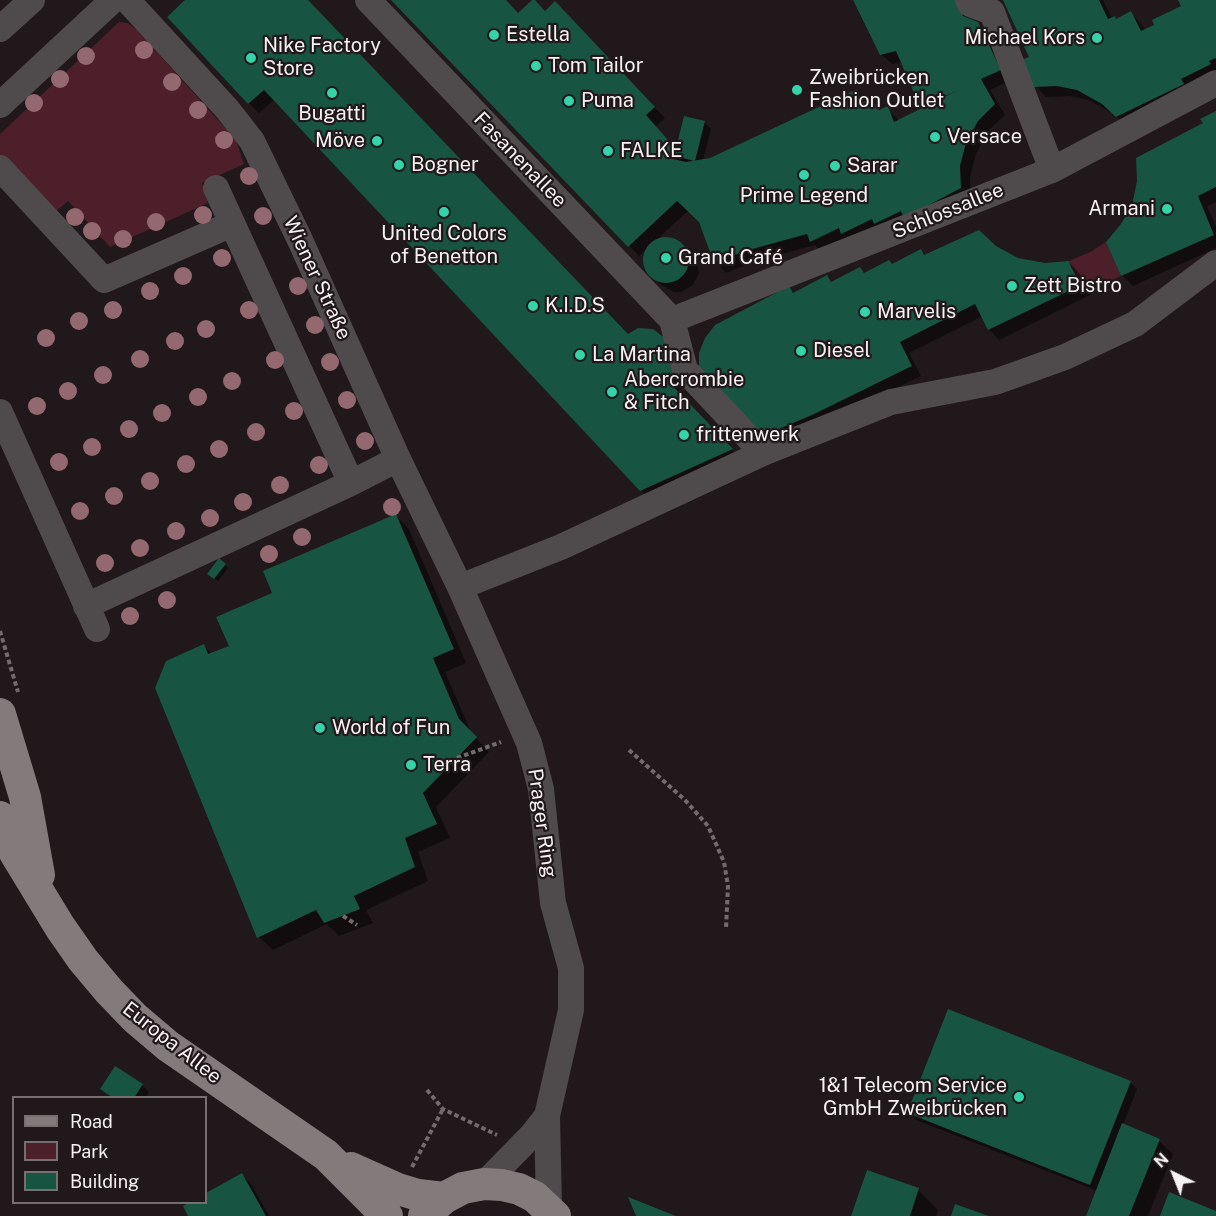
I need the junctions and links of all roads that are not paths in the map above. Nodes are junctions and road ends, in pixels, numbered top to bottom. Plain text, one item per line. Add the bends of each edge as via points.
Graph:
1 (32, 0) edge
2 (113, 0) edge
3 (127, 0) edge
4 (368, 0) edge
5 (968, 0) edge
6 (995, 6) edge
7 (0, 29) edge
8 (1216, 83) edge
9 (0, 105) edge
10 (1052, 170) junction
11 (2, 176) edge
12 (216, 188) dead end
13 (232, 224) junction
14 (1216, 263) edge
15 (672, 320) junction
16 (0, 412) edge
17 (763, 453) junction
18 (399, 459) junction
19 (351, 483) junction
20 (460, 587) junction
21 (86, 606) junction
22 (97, 629) dead end
23 (10, 706) edge
24 (0, 817) edge
25 (46, 902) junction
26 (547, 1116) junction
27 (484, 1184) junction
28 (392, 1202) edge
29 (434, 1207) edge
30 (552, 1212) edge

1 - 7 street
2 - 9 street
3 - 18 street, Wiener Straße via 252,141
4 - 15 street, Fasanenallee
5 - 6 street via 970,4
6 - 10 street
8 - 10 street, Schlossallee
10 - 15 street, Schlossallee
11 - 13 street via 104,280
12 - 13 street
13 - 19 street
14 - 17 street via 1136,324 1065,357 995,382 891,402
15 - 17 street via 685,370
16 - 21 street
17 - 20 street via 561,547
18 - 19 street
18 - 20 street, Wiener Straße
19 - 21 street
20 - 26 street, Prager Ring via 524,734 541,789 553,903 571,968 571,1010
21 - 22 street
23 - 25 main road, Europa Allee
24 - 25 main road, Europa Allee via 15,853
25 - 28 main road, Europa Allee via 82,960 135,1018 168,1046
26 - 27 street
26 - 30 street
27 - 29 main road via 463,1188
27 - 30 main road via 519,1189
28 - 29 main road, Europa Allee via 418,1195

